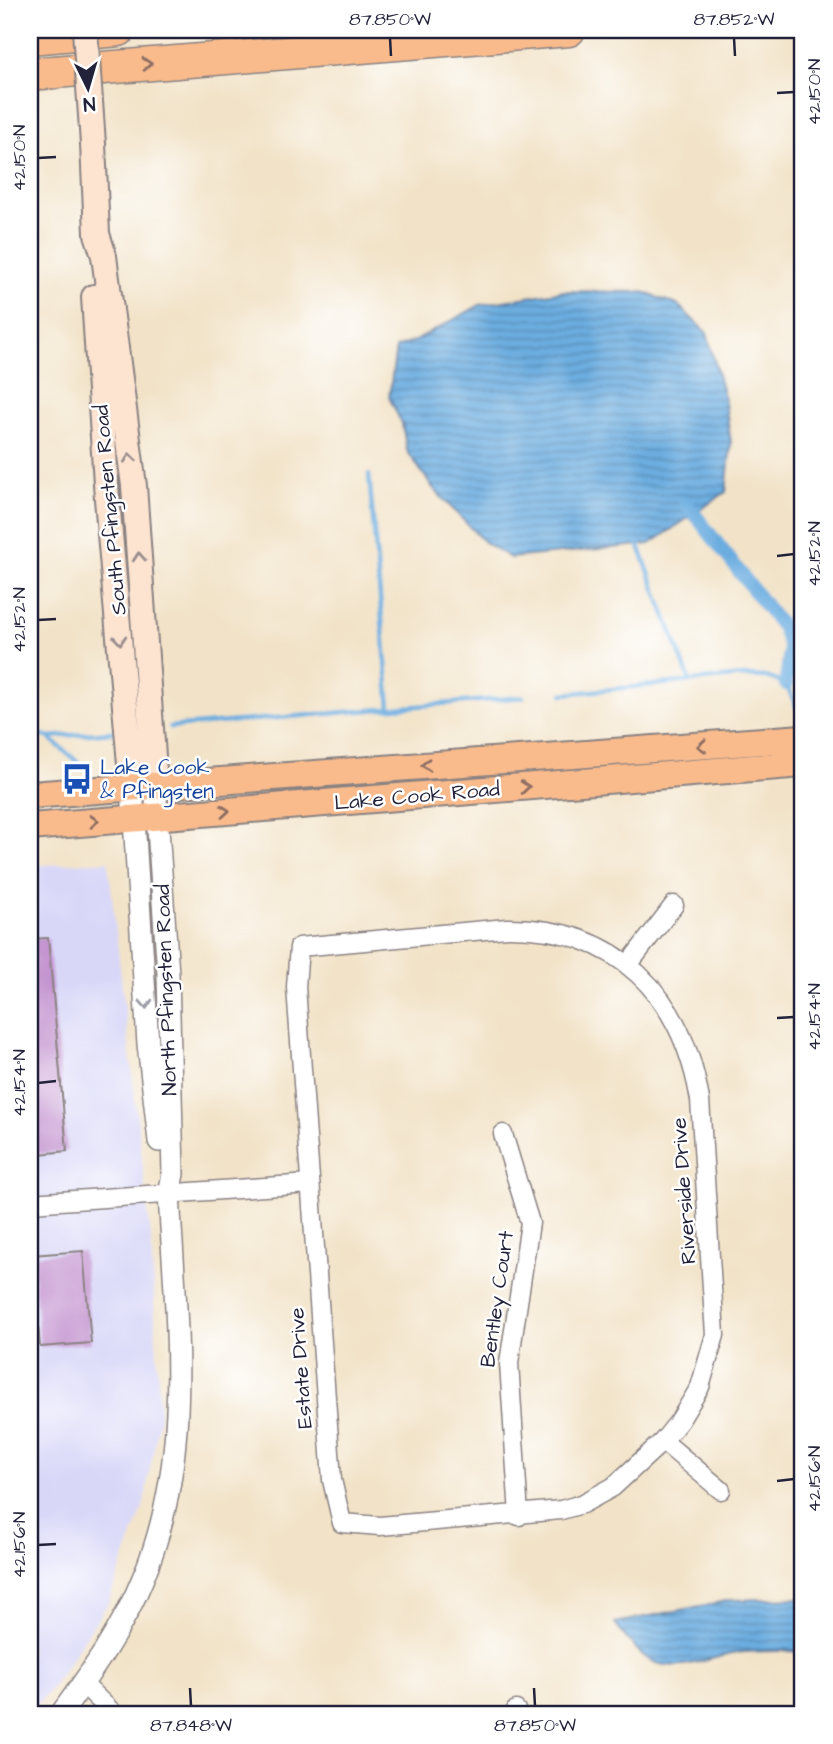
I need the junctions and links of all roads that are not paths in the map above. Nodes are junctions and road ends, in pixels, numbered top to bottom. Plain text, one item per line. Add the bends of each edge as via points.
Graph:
1 (85, 30) edge
2 (119, 30) edge
3 (569, 30) edge
4 (30, 38) edge
5 (30, 74) edge
6 (803, 738) edge
7 (771, 754) junction
8 (803, 764) edge
9 (143, 786) junction
10 (30, 795) edge
11 (145, 817) junction
12 (30, 827) edge
13 (674, 905) dead end
14 (299, 947) joint
15 (628, 965) junction
16 (503, 1133) dead end
17 (310, 1184) junction
18 (169, 1194) junction
19 (30, 1203) edge
20 (663, 1441) junction
21 (721, 1489) dead end
22 (519, 1516) junction
23 (368, 1524) joint
24 (83, 1684) junction
25 (61, 1714) edge
26 (114, 1714) edge

1 - 9 main road, South Pfingsten Road, bridge via 97,234 104,256 134,486
2 - 4 highway
5 -> 3 highway
6 - 7 main road, Lake Cook Road
7 - 8 main road, Lake Cook Road
7 -> 9 main road, Lake Cook Road
11 -> 7 main road, Lake Cook Road
9 - 10 main road, Lake Cook Road
9 - 11 street, North Pfingsten Road
12 -> 11 main road, Lake Cook Road
11 - 18 street, North Pfingsten Road via 168,974 173,1174
13 - 15 street
14 - 15 street, Riverside Drive via 522,928 589,941
14 - 17 street, Estate Drive via 296,987
15 - 20 street, Riverside Drive via 667,1009 689,1055 700,1100 715,1335 700,1387
16 - 22 street, Bentley Court via 530,1223 509,1363
17 - 18 street
17 - 23 street, Estate Drive via 332,1480 342,1523
18 - 19 street
18 - 24 street, North Pfingsten Road via 180,1390 170,1481 144,1577 108,1648
20 - 21 street
20 - 22 street, Riverside Drive via 600,1496 561,1510
22 - 23 street, Riverside Drive
24 - 25 street, North Pfingsten Road
24 - 26 street

